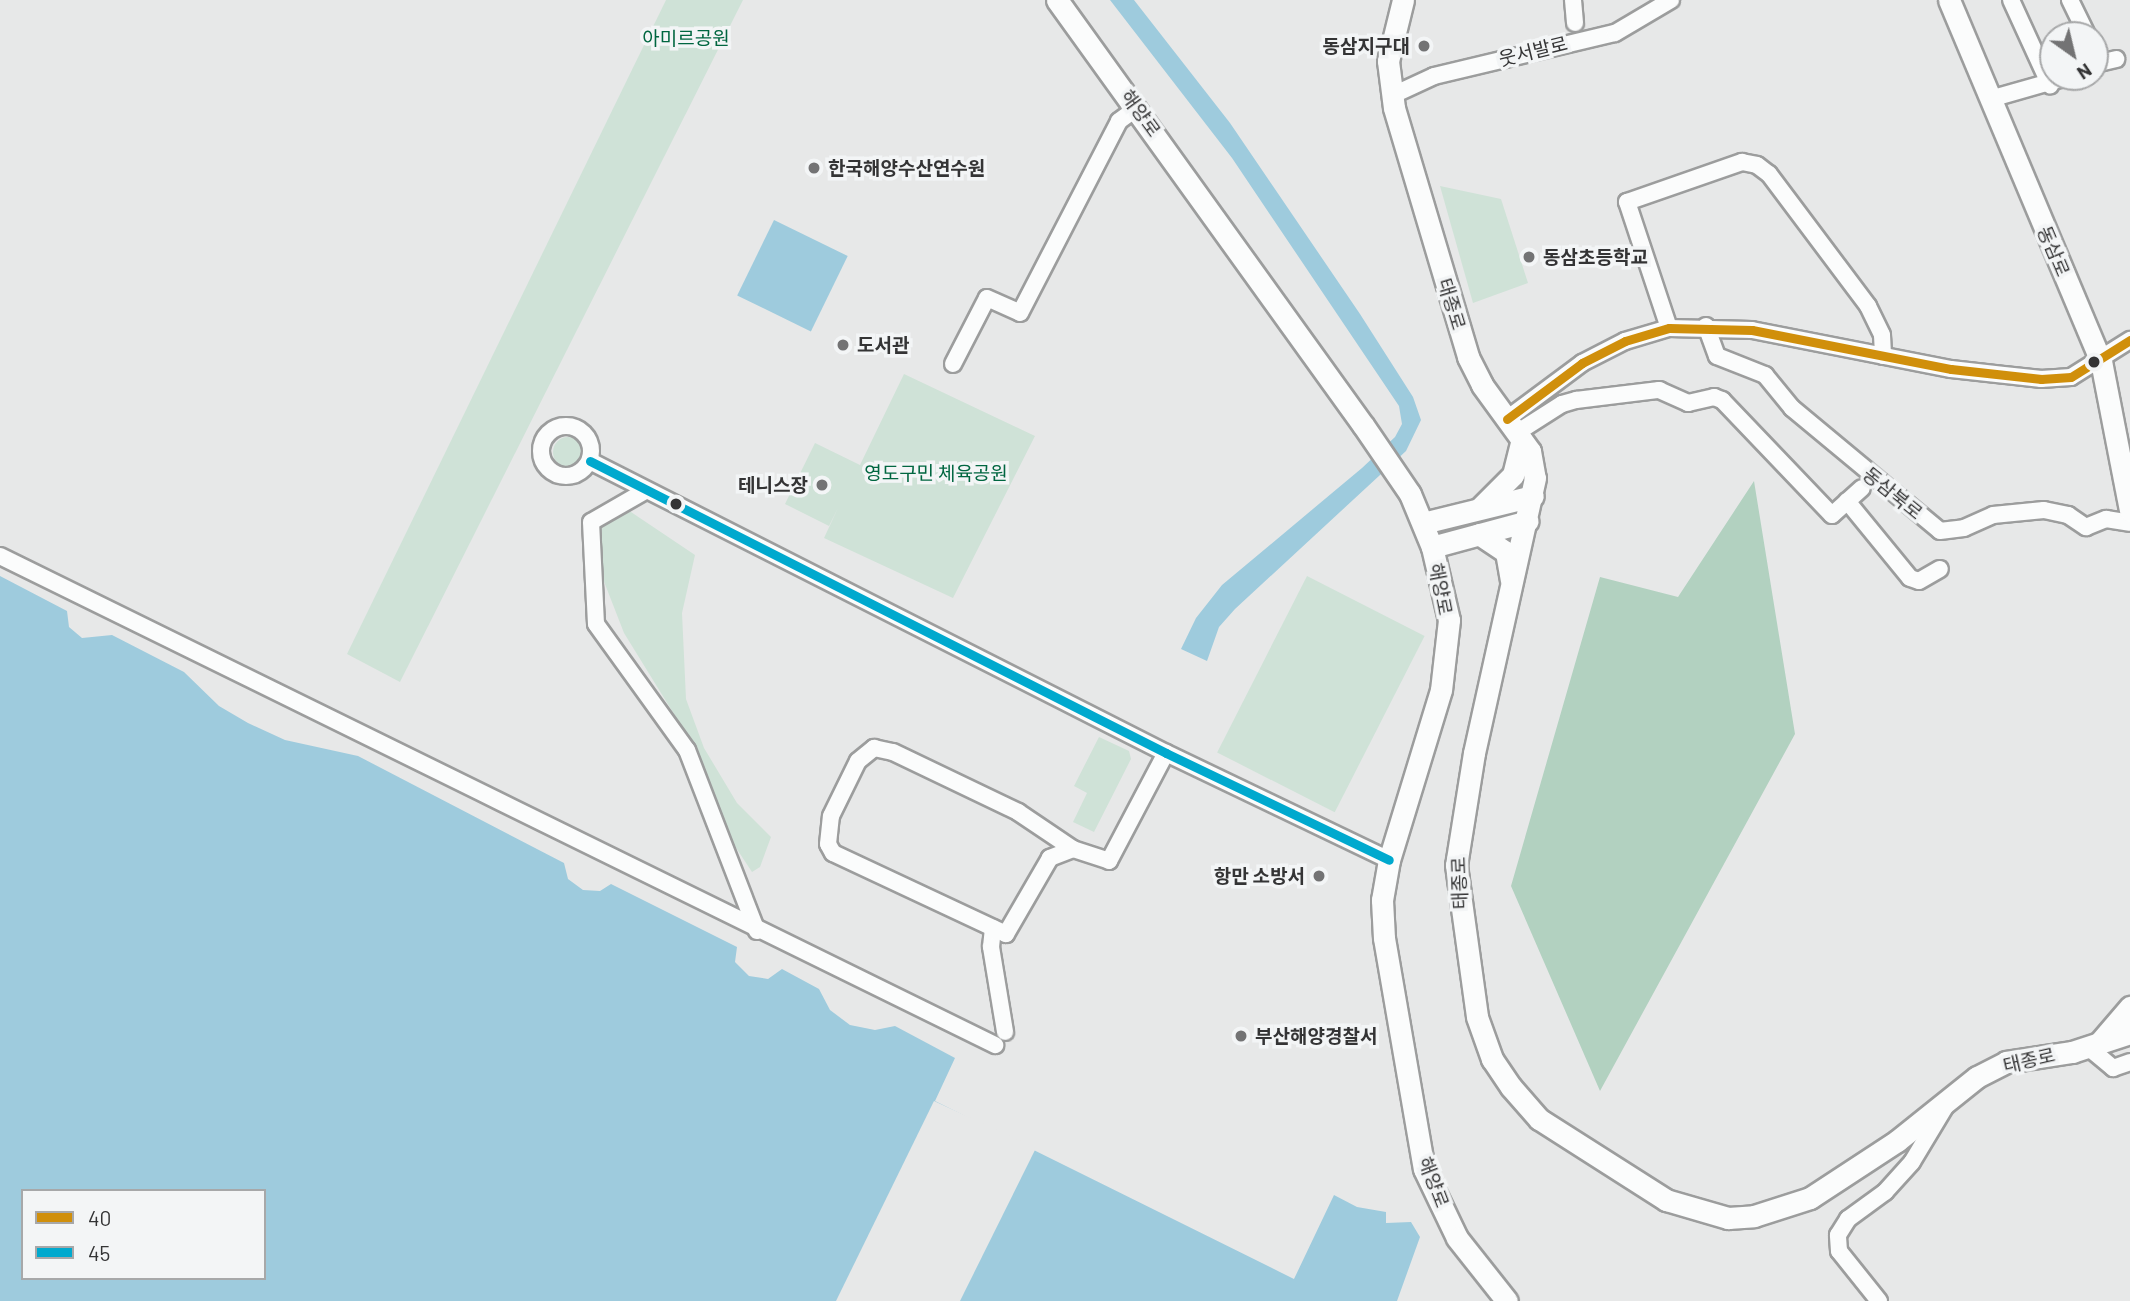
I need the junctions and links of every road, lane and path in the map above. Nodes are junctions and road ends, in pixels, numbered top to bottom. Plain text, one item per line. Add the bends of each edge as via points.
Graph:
1 (1057, 0) edge
2 (1403, 0) edge
3 (1573, 0) edge
4 (1671, 0) edge
5 (1949, 0) edge
6 (2011, 0) edge
7 (2070, 0) edge
8 (2080, 21) edge
9 (1575, 23) dead end
10 (2109, 59) edge
11 (2116, 59) dead end
12 (2039, 61) edge
13 (2039, 88) edge
14 (1391, 96) junction
15 (1990, 99) junction
16 (1137, 108) junction
17 (1706, 326) junction
18 (1669, 328) junction
19 (2130, 340) edge
20 (1882, 356) junction
21 (2101, 361) junction
22 (953, 364) dead end
23 (1516, 430) junction
24 (590, 461) dead end
25 (1862, 488) dead end
26 (645, 491) junction
27 (1533, 496) junction
28 (1847, 502) junction
29 (1478, 510) junction
30 (2130, 510) edge
31 (1528, 521) junction
32 (1423, 523) junction
33 (2130, 523) edge
34 (1479, 534) junction
35 (1432, 547) junction
36 (0, 556) edge
37 (1940, 569) dead end
38 (1512, 586) junction
39 (1166, 753) junction
40 (1049, 829) junction
41 (1073, 849) junction
42 (1051, 858) junction
43 (1389, 860) junction
44 (993, 928) junction
45 (757, 931) junction
46 (2130, 1007) edge
47 (2130, 1033) edge
48 (2093, 1045) junction
49 (2130, 1062) edge
50 (1950, 1099) junction
51 (1897, 1141) junction
52 (1912, 1162) junction
53 (1507, 1301) edge
54 (1879, 1301) edge

1 - 16 main road, 해양로
2 - 14 main road, 태종로 via 1388,61
3 - 9 street
4 - 14 street, 웃서발로 via 1615,33 1434,76
5 - 15 main road, 동삼로
6 - 12 street
7 - 8 street
10 - 11 street
13 - 15 street
14 - 23 main road, 태종로 via 1468,357 1482,386
15 - 21 main road, 동삼로
16 - 22 street via 1119,121 1020,313 986,298
16 - 32 main road, 해양로 via 1363,425 1410,494
17 - 18 street
17 - 20 street
17 - 33 street, 동삼북로 via 1717,356 1765,375 1792,408 1940,531 1964,528 1993,515 2044,510 2068,515 2086,527 2106,519
18 - 20 street via 1627,202 1742,162 1769,174 1877,318
18 - 23 street via 1625,341 1582,363
19 - 21 street
20 - 21 street via 2041,379 2071,377
21 - 30 main road, 동삼로
23 - 27 main road, 태종로 via 1535,478
23 - 28 street via 1576,400 1659,390 1688,403 1714,397 1722,400 1832,515
23 - 29 main road via 1521,459 1513,475
24 - 26 street
25 - 28 street
26 - 39 street
26 - 45 street via 591,522 596,624 687,750
27 - 29 main road
27 - 31 main road, 태종로
28 - 37 street via 1910,578 1919,581
29 - 32 main road
31 - 34 main road
31 - 38 main road, 태종로
32 - 35 main road, 해양로
34 - 35 main road
34 - 38 main road via 1506,552
35 - 43 main road, 해양로 via 1448,620 1441,690
36 - 45 street
38 - 51 main road, 태종로 via 1467,787 1456,865 1476,1017 1492,1059 1511,1087 1539,1119 1617,1171 1666,1200 1728,1218 1785,1209 1810,1198
39 - 41 street via 1109,861
39 - 43 street
40 - 41 street
40 - 42 street
40 - 44 street via 883,748 865,751 858,761 831,816 828,844 833,853
41 - 42 street
42 - 44 street via 1006,934
43 - 53 main road, 해양로 via 1382,900 1384,938 1424,1169 1457,1238
44 - 45 street via 1000,1039
46 - 48 main road
47 - 48 main road, 태종로
48 - 49 street via 2113,1068
48 - 50 main road, 태종로 via 2006,1062
50 - 51 main road, 태종로
50 - 52 street
51 - 52 street
52 - 54 street via 1885,1192 1848,1219 1838,1235 1839,1251

